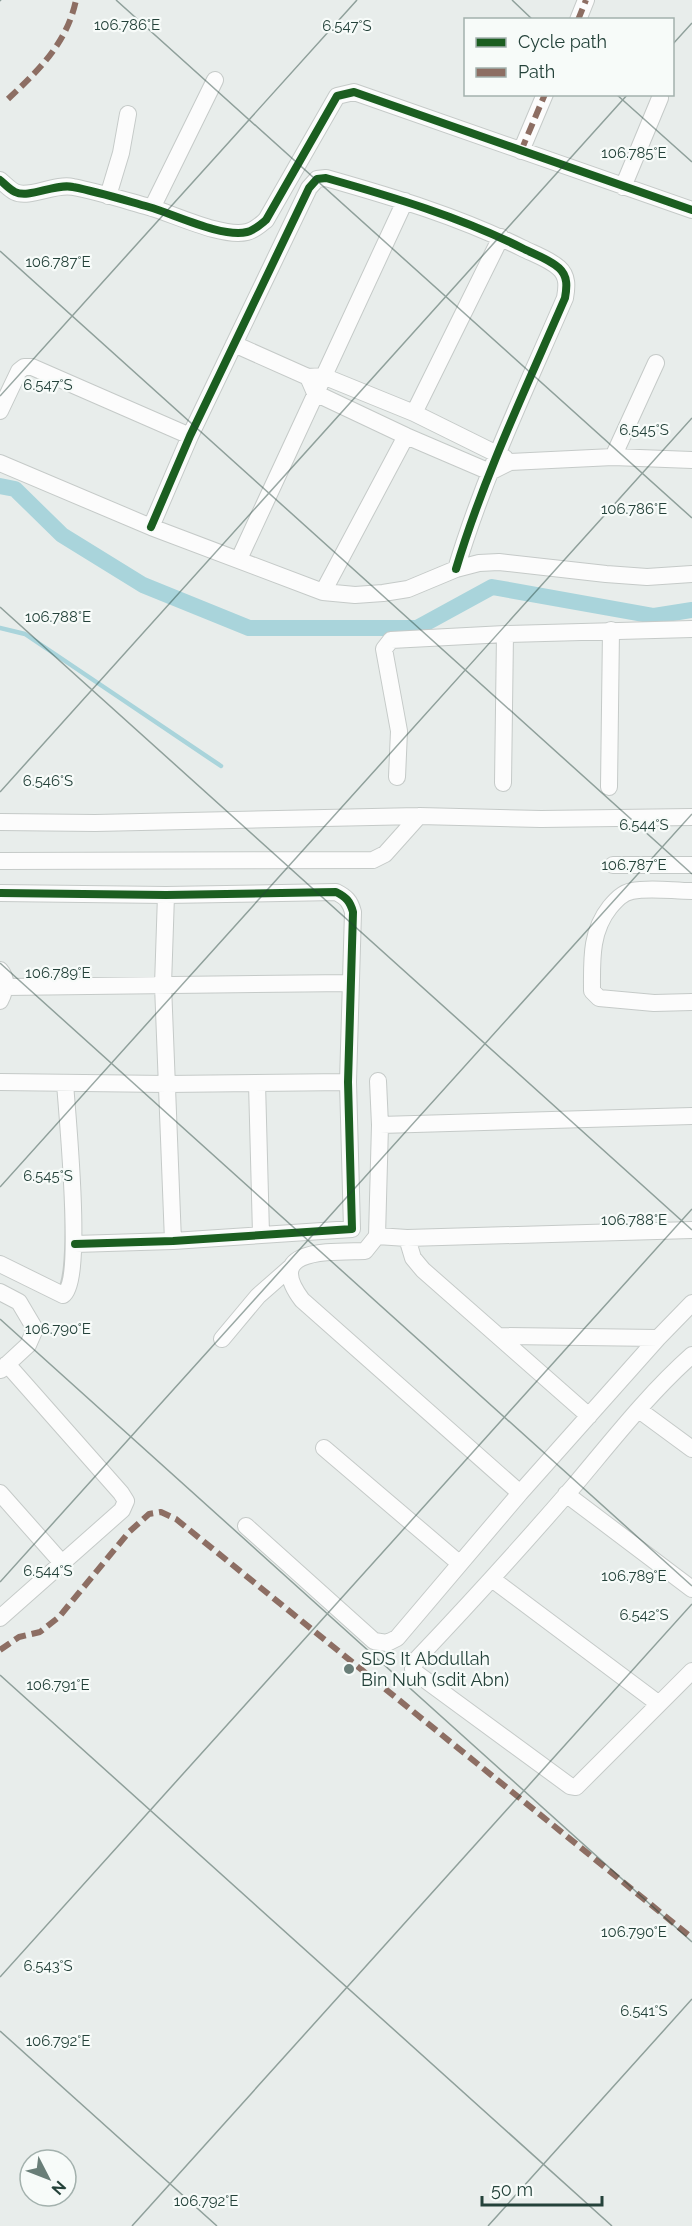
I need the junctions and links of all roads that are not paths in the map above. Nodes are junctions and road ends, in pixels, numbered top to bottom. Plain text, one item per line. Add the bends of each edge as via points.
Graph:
1 (586, 0) edge
2 (579, 18) edge
3 (215, 80) dead end
4 (544, 96) edge
5 (657, 98) dead end
6 (128, 114) dead end
7 (521, 151) junction
8 (0, 180) edge
9 (618, 185) junction
10 (108, 196) junction
11 (405, 201) junction
12 (152, 208) junction
13 (692, 210) edge
14 (501, 237) junction
15 (234, 344) junction
16 (657, 363) dead end
17 (315, 382) junction
18 (0, 411) edge
19 (414, 413) junction
20 (190, 436) junction
21 (406, 436) junction
22 (613, 457) junction
23 (504, 458) junction
24 (692, 460) edge
25 (0, 464) edge
26 (490, 472) junction
27 (151, 527) junction
28 (239, 559) junction
29 (456, 569) junction
30 (692, 574) edge
31 (323, 592) junction
32 (692, 629) edge
33 (611, 630) junction
34 (505, 634) junction
35 (396, 777) dead end
36 (503, 783) dead end
37 (609, 787) dead end
38 (419, 816) junction
39 (692, 818) edge
40 (0, 822) edge
41 (0, 861) edge
42 (692, 864) edge
43 (612, 865) dead end
44 (692, 891) edge
45 (0, 893) edge
46 (166, 895) junction
47 (0, 970) edge
48 (350, 983) junction
49 (163, 986) junction
50 (3, 994) edge
51 (692, 1002) edge
52 (378, 1081) dead end
53 (0, 1082) edge
54 (348, 1082) junction
55 (65, 1083) junction
56 (256, 1083) junction
57 (167, 1084) junction
58 (692, 1116) edge
59 (380, 1125) junction
60 (692, 1230) edge
61 (261, 1234) junction
62 (377, 1236) junction
63 (407, 1238) junction
64 (173, 1240) junction
65 (75, 1244) junction
66 (0, 1264) edge
67 (291, 1267) junction
68 (0, 1292) edge
69 (692, 1303) edge
70 (500, 1336) junction
71 (658, 1338) junction
72 (222, 1339) dead end
73 (692, 1355) edge
74 (4, 1367) edge
75 (639, 1410) junction
76 (589, 1416) junction
77 (324, 1448) dead end
78 (692, 1449) edge
79 (0, 1493) edge
80 (520, 1493) junction
81 (566, 1494) junction
82 (246, 1526) dead end
83 (62, 1563) junction
84 (459, 1563) junction
85 (492, 1579) junction
86 (692, 1589) edge
87 (0, 1618) edge
88 (692, 1671) edge
89 (658, 1704) junction

1 - 2 street
3 - 12 street
4 - 7 street
5 - 9 street
6 - 10 street
7 - 9 street
7 - 12 street via 354,92 344,93 332,104 266,220 255,229 235,233 183,221
8 - 10 street via 22,194 63,185
9 - 13 street
10 - 12 street
11 - 14 street
11 - 15 street via 326,178 317,179 309,188
11 - 17 street
14 - 19 street
14 - 23 street via 560,269 567,286
15 - 17 street
15 - 20 street
16 - 22 street
17 - 19 street
17 - 21 street
17 - 28 street
18 - 20 street via 19,371 32,367
19 - 23 street
20 - 27 street
21 - 26 street
21 - 31 street
22 - 23 street
22 - 24 street
23 - 26 street
25 - 27 street
26 - 29 street
27 - 28 street
28 - 31 street
29 - 30 street via 499,562 637,576
29 - 31 street via 400,591 355,595
32 - 33 street
33 - 34 street
33 - 37 street
34 - 35 street via 391,640 387,644 384,649 399,731
34 - 36 street
38 - 39 street
38 - 40 street
38 - 41 street via 385,854 373,860
42 - 43 street
44 - 51 street via 634,890 614,902 594,937 592,991 600,999
45 - 46 street
46 - 48 street via 336,892 345,896 353,912
46 - 49 street
47 - 50 street
48 - 49 street
48 - 54 street
49 - 50 street
49 - 57 street
52 - 59 street
53 - 55 street
54 - 56 street
54 - 61 street via 352,1229
55 - 57 street
55 - 65 street
56 - 57 street
56 - 61 street
57 - 64 street
58 - 59 street
59 - 62 street
60 - 63 street
61 - 64 street
62 - 63 street
62 - 67 street via 364,1251 314,1253 303,1256
63 - 70 street via 413,1258 423,1270
64 - 65 street
65 - 66 street via 69,1288 63,1295
67 - 72 street via 258,1296
67 - 80 street via 292,1288 302,1300
68 - 74 street via 19,1302 35,1329 28,1345
69 - 71 street
70 - 71 street
70 - 76 street
71 - 76 street
73 - 75 street
74 - 83 street via 126,1501
75 - 78 street
75 - 81 street
76 - 80 street
77 - 84 street
79 - 83 street
80 - 84 street
81 - 85 street
81 - 86 street
82 - 84 street via 374,1641 387,1643 397,1638
83 - 87 street
85 - 89 street
85 - 89 street via 417,1659 413,1669 416,1673 576,1787
88 - 89 street

